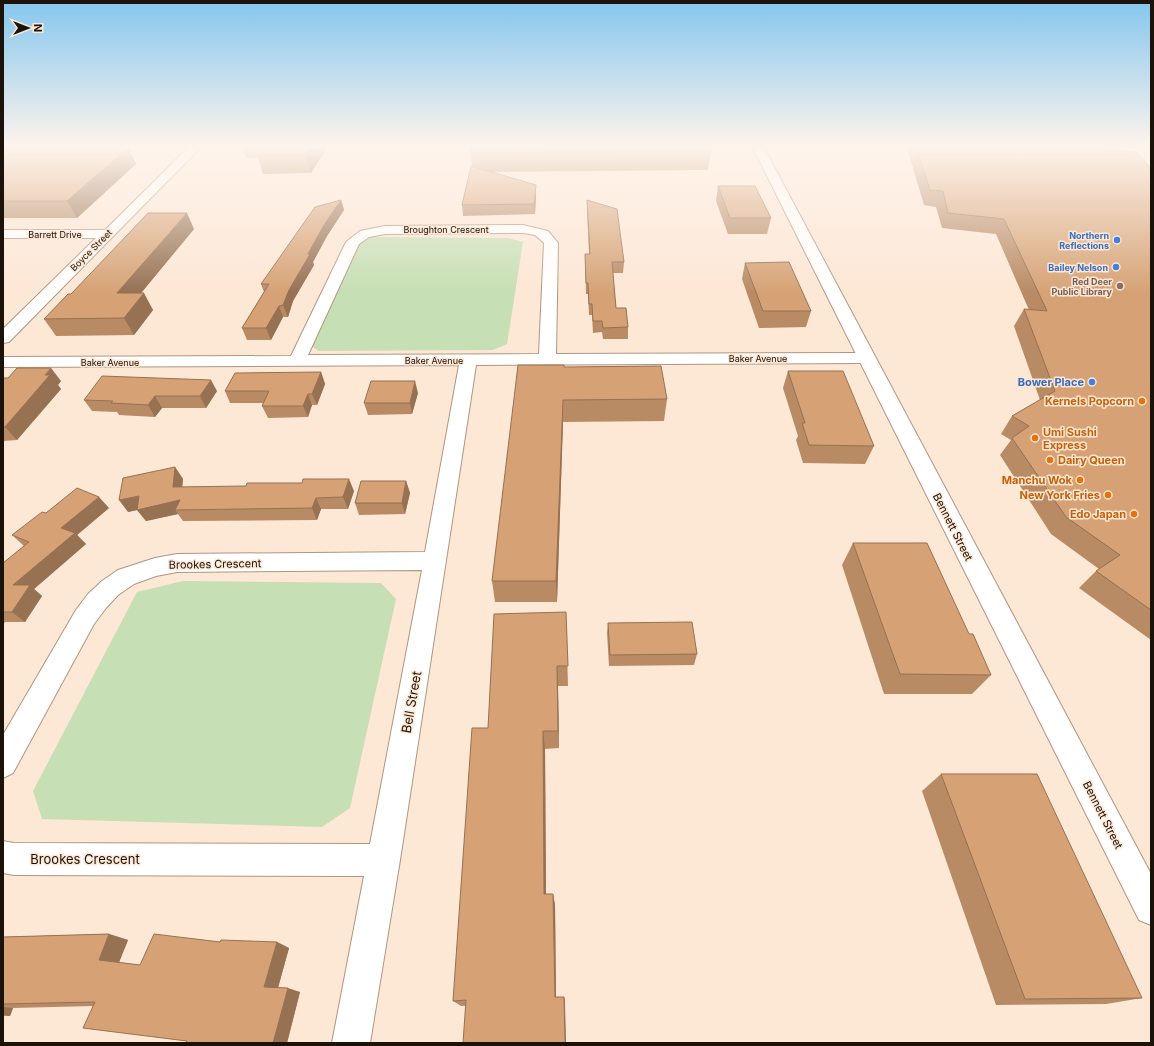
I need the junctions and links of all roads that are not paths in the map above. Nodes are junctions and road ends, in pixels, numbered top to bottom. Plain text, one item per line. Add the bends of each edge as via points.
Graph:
1 (147, 195) edge
2 (782, 195) edge
3 (3, 234) edge
4 (107, 234) junction
5 (3, 338) edge
6 (865, 358) junction
7 (468, 360) junction
8 (547, 360) junction
9 (297, 361) junction
10 (3, 362) edge
11 (435, 561) junction
12 (3, 762) edge
13 (3, 857) edge
14 (384, 860) junction
15 (1151, 908) edge
16 (351, 1043) edge

1 - 4 street, Boyce Street
2 - 6 street, Bennett Street
3 - 4 street, Barrett Drive
4 - 5 street, Boyce Street
6 - 8 street, Baker Avenue
6 - 15 street, Bennett Street
7 - 8 street, Baker Avenue
7 - 9 street, Baker Avenue
7 - 11 street, Bell Street
8 - 9 street, Broughton Crescent via 551,243 547,236 523,229 393,229 365,234 353,242
9 - 10 street, Baker Avenue
11 - 12 street, Brookes Crescent via 177,564 155,567 126,577 97,601 85,618
11 - 14 street, Bell Street
13 - 14 street, Brookes Crescent
14 - 16 street, Bell Street

